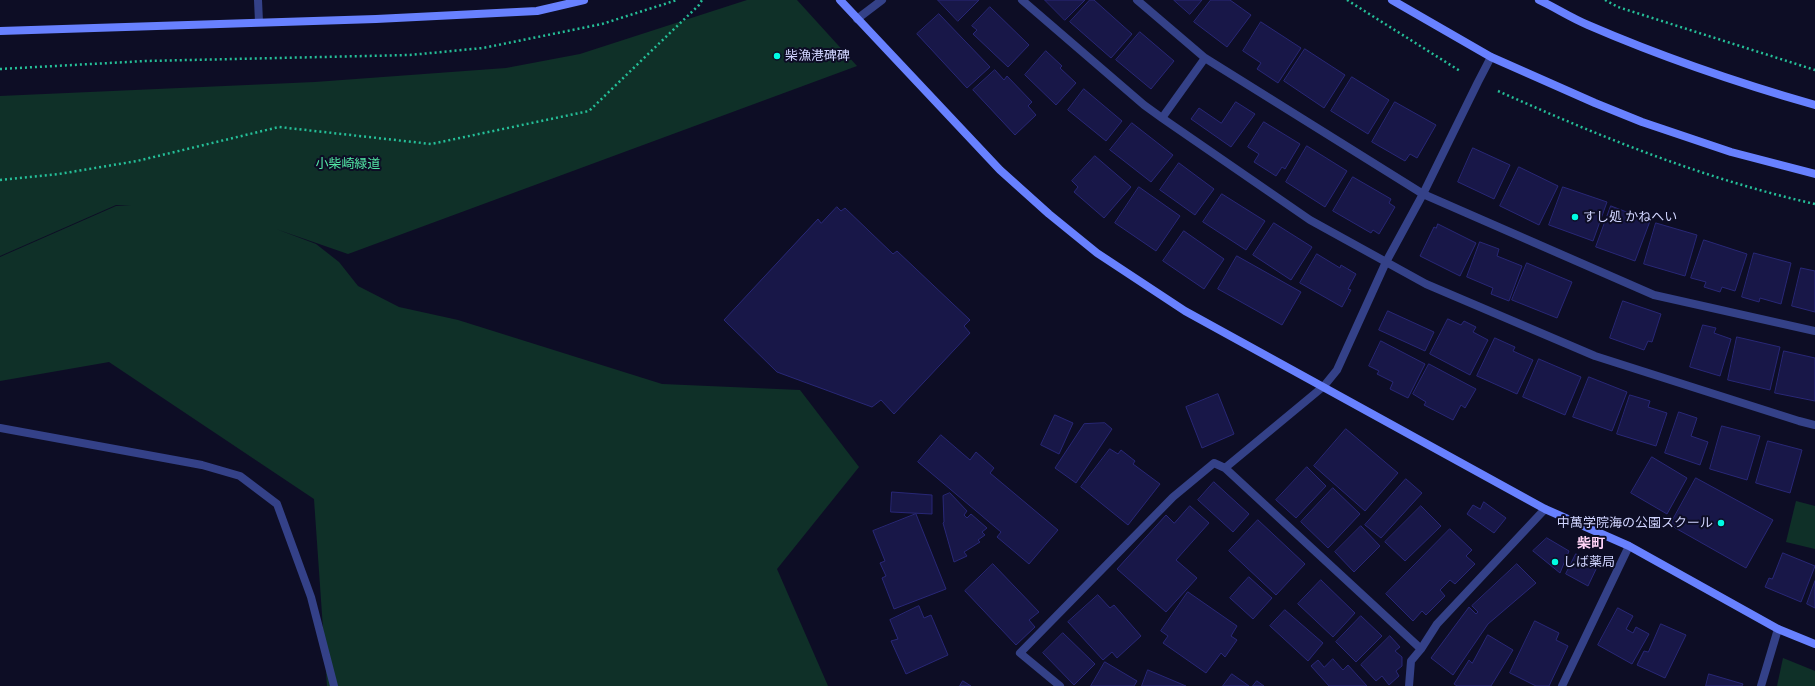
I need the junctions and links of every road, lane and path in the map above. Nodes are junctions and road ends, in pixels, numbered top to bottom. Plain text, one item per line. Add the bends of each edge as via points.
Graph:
1 (258, 0) edge
2 (584, 0) edge
3 (677, 0) edge
4 (702, 0) edge
5 (840, 0) edge
6 (882, 0) edge
7 (1022, 0) edge
8 (1137, 0) edge
9 (1392, 0) edge
10 (1539, 0) edge
11 (1605, 0) edge
12 (857, 18) junction
13 (259, 22) junction
14 (0, 31) edge
15 (1491, 57) junction
16 (1205, 58) junction
17 (0, 69) edge
18 (1815, 70) edge
19 (1815, 105) edge
20 (1162, 118) junction
21 (1815, 174) edge
22 (0, 180) edge
23 (1423, 194) junction
24 (1386, 262) junction
25 (1815, 331) edge
26 (1324, 386) junction
27 (1815, 425) edge
28 (0, 428) edge
29 (1225, 468) junction
30 (1545, 509) junction
31 (1629, 546) junction
32 (1778, 629) junction
33 (1815, 644) edge
34 (1421, 649) junction
35 (334, 686) edge
36 (1060, 686) edge
37 (1408, 686) edge
38 (1562, 686) edge
39 (1761, 686) edge

1 - 13 street
2 - 13 street via 537,11
3 - 17 path via 602,24 483,48 410,55 146,61
4 - 22 path via 699,6 589,111 431,144 279,127 137,161 59,174
5 - 12 street
6 - 12 street
7 - 20 street
8 - 16 street
9 - 15 street
10 - 19 street via 1587,25 1678,62
11 - 18 path via 1618,7
12 - 26 street via 1000,170 1097,253 1185,311
13 - 14 street
15 - 21 street via 1642,122 1731,152
15 - 23 street
16 - 20 street
16 - 23 street
20 - 24 street via 1310,220
23 - 24 street
23 - 25 street via 1654,295
24 - 26 street via 1337,370
24 - 27 street via 1426,284 1595,356
26 - 29 street
26 - 30 street
28 - 35 street via 202,465 240,476 277,504 311,597
29 - 34 street
29 - 36 street via 1214,463 1173,497 1020,653
30 - 31 street
30 - 34 street via 1437,624
31 - 32 street
31 - 38 street
32 - 33 street
32 - 39 street
34 - 37 street via 1411,661

